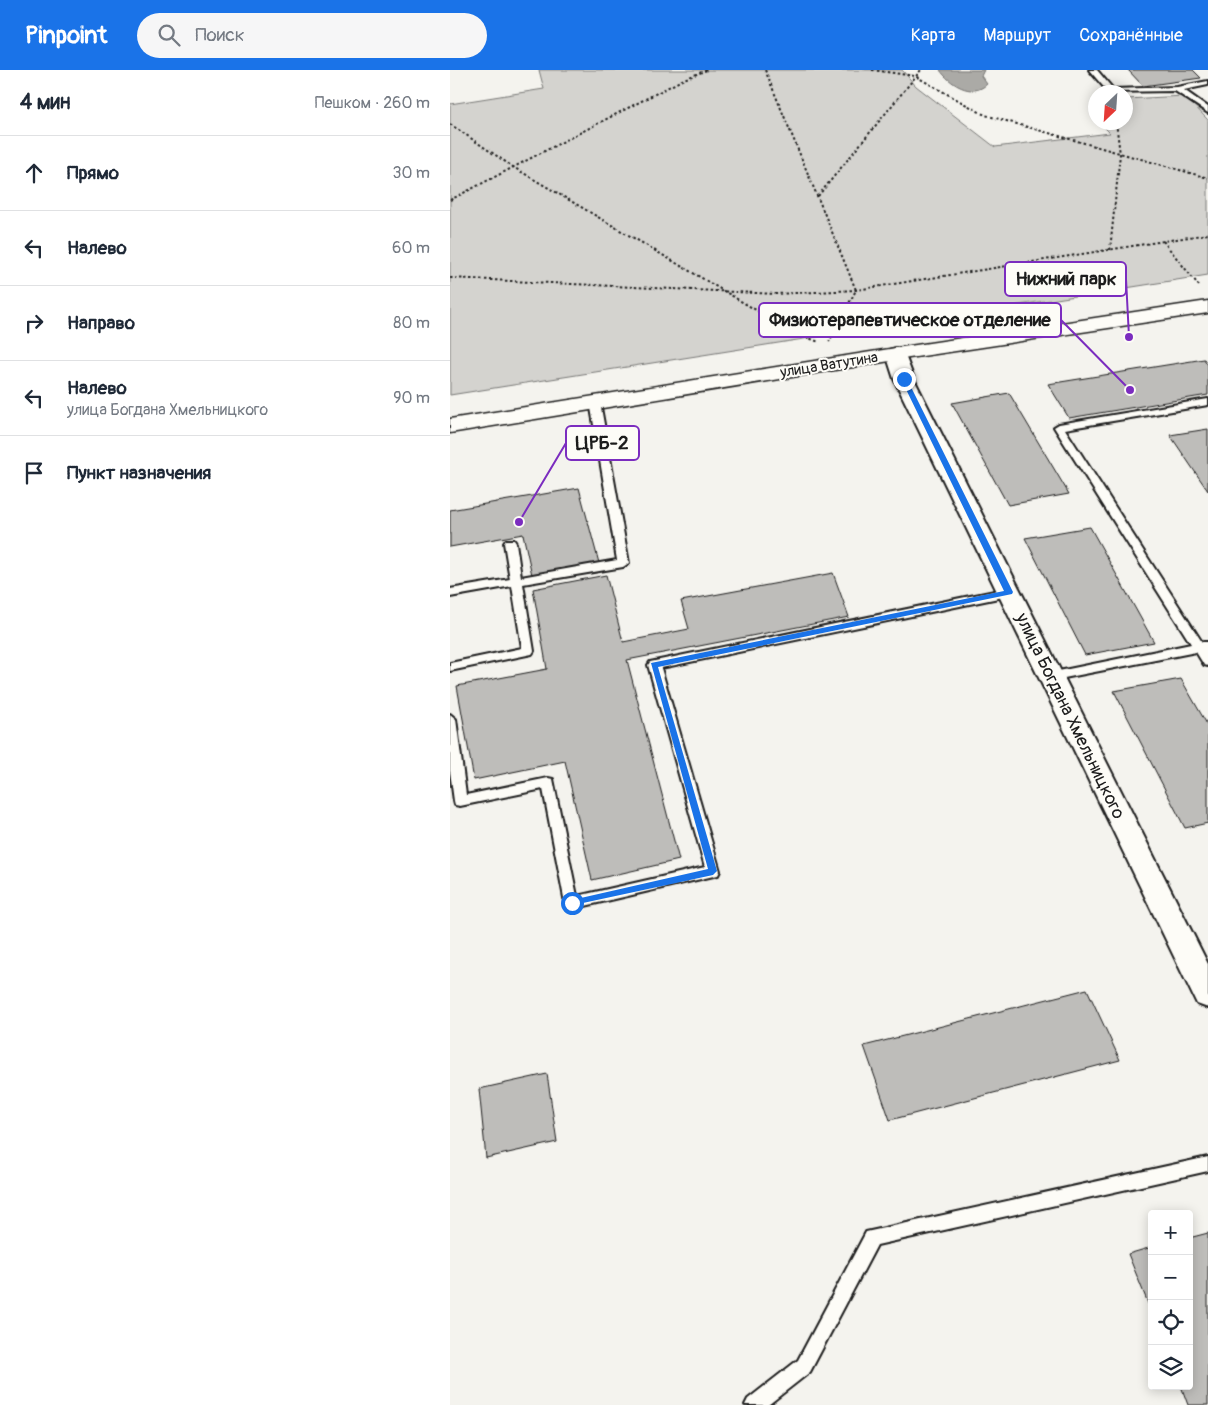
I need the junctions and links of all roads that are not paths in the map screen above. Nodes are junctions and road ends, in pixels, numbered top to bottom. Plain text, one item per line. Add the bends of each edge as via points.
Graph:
1 (1093, 70) edge
2 (1208, 83) edge
3 (1177, 89) junction
4 (1208, 111) edge
5 (1205, 298) edge
6 (896, 354) junction
7 (596, 402) junction
8 (1208, 402) edge
9 (450, 426) edge
10 (510, 543) dead end
11 (517, 582) junction
12 (1009, 592) junction
13 (450, 593) edge
14 (1203, 647) edge
15 (1208, 662) edge
16 (450, 667) edge
17 (1050, 677) junction
18 (450, 718) edge
19 (1208, 995) edge
20 (1208, 1164) edge
21 (754, 1405) edge

1 - 3 lane via 1111,91
2 - 3 lane
3 - 4 lane
5 - 6 main road, улица Ватутина
6 - 7 main road, улица Ватутина
6 - 12 street, улица Богдана Хмельницкого via 904,379
7 - 9 main road, улица Ватутина
7 - 11 lane via 623,563
8 - 14 lane via 1059,427
10 - 11 lane
11 - 13 lane
11 - 16 lane via 528,651
12 - 17 street, улица Богдана Хмельницкого
12 - 18 lane via 654,665 713,871 581,901 572,903 548,783 460,800
14 - 15 lane
14 - 17 lane
17 - 19 street, улица Богдана Хмельницкого
20 - 21 lane via 872,1238 804,1366

